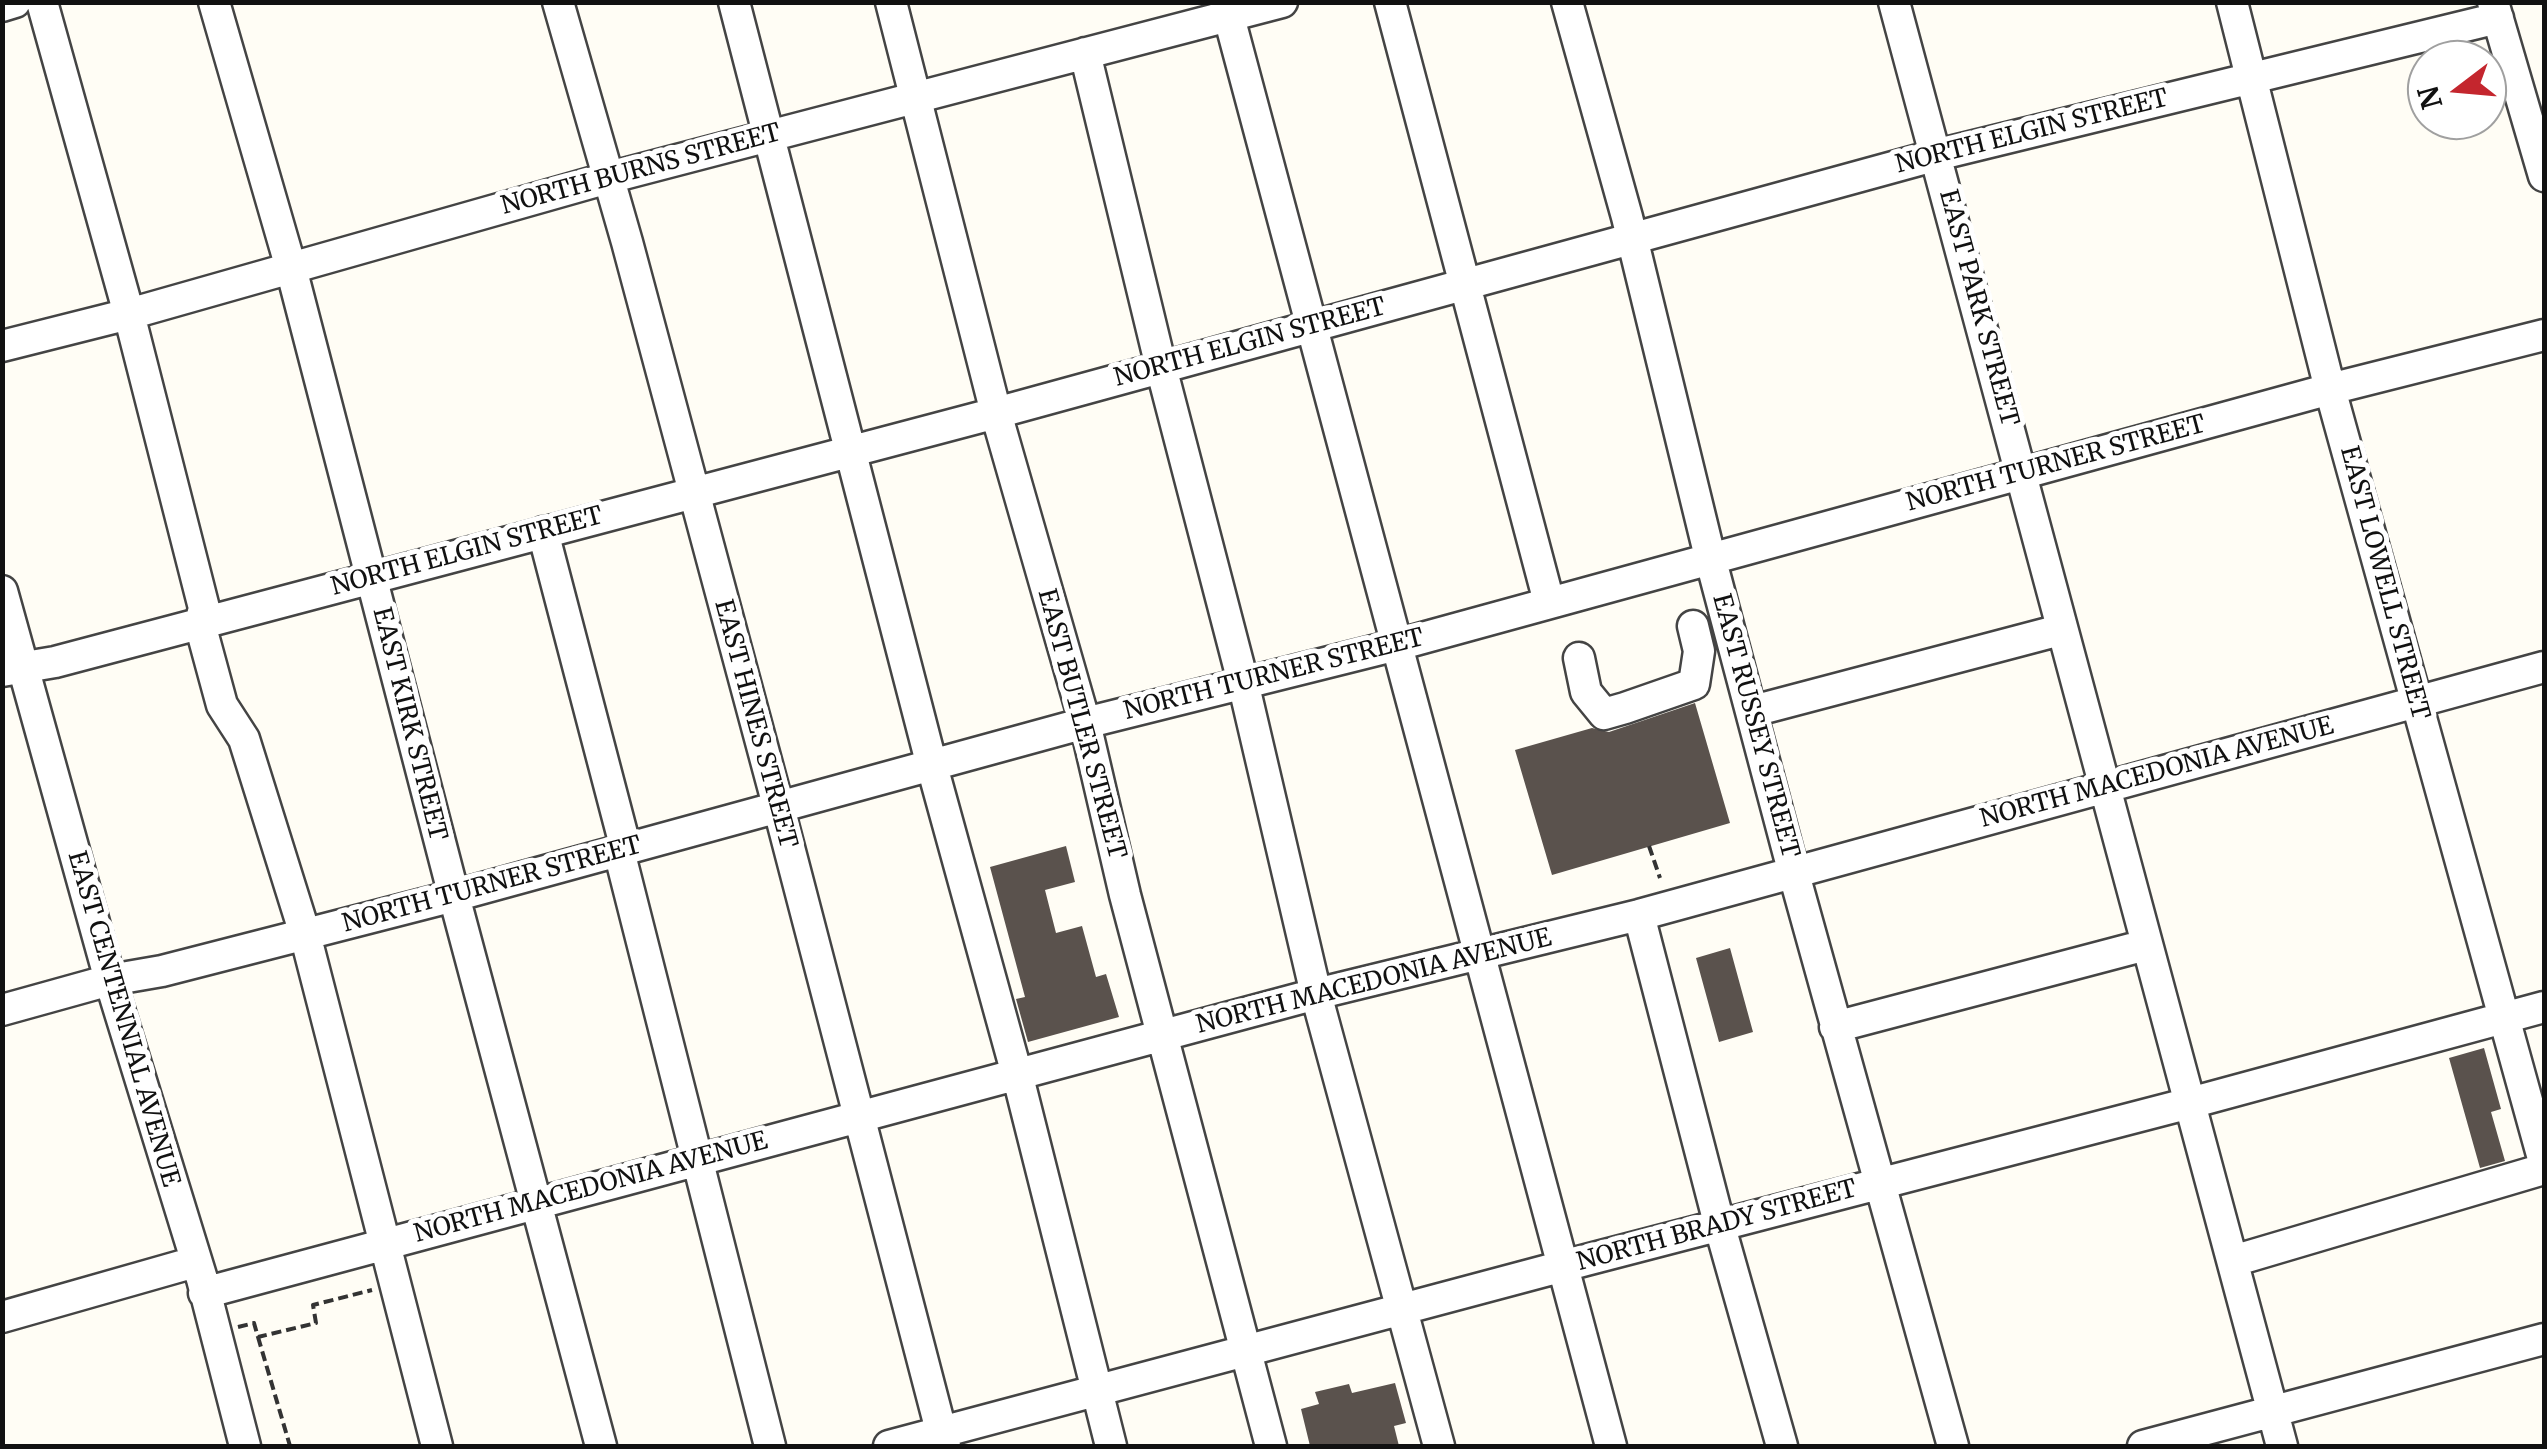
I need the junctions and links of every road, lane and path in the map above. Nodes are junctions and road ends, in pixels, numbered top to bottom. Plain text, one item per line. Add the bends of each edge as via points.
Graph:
1 (15, 2) edge
2 (42, 2) edge
3 (214, 2) edge
4 (558, 2) edge
5 (734, 2) edge
6 (891, 2) edge
7 (1282, 2) edge
8 (1390, 2) edge
9 (1567, 2) edge
10 (1894, 2) edge
11 (2232, 2) edge
12 (2, 6) edge
13 (1227, 9) edge
14 (2496, 10) edge
15 (1085, 53) junction
16 (2252, 79) junction
17 (915, 97) junction
18 (768, 135) junction
19 (1938, 154) junction
20 (2544, 176) edge
21 (608, 178) junction
22 (1630, 238) junction
23 (291, 268) junction
24 (1466, 284) junction
25 (129, 314) junction
26 (1313, 325) junction
27 (2544, 335) edge
28 (2, 346) edge
29 (1161, 367) junction
30 (2330, 389) junction
31 (996, 414) junction
32 (852, 450) junction
33 (2022, 473) junction
34 (693, 493) junction
35 (543, 532) junction
36 (1710, 557) junction
37 (371, 578) junction
38 (2, 592) edge
39 (1549, 602) junction
40 (200, 624) junction
41 (1693, 626) dead end
42 (2060, 630) junction
43 (1397, 645) junction
44 (1579, 658) dead end
45 (2544, 668) edge
46 (13, 669) edge
47 (1243, 682) junction
48 (2416, 702) junction
49 (1753, 712) junction
50 (1086, 723) junction
51 (932, 766) junction
52 (2105, 788) junction
53 (779, 809) junction
54 (1650, 846) dead end
55 (622, 850) junction
56 (1794, 874) junction
57 (1660, 878) dead end
58 (454, 896) junction
59 (1639, 915) junction
60 (305, 934) junction
61 (2146, 945) junction
62 (1480, 955) junction
63 (110, 980) junction
64 (1316, 994) junction
65 (2544, 1007) edge
66 (2, 1010) edge
67 (2504, 1018) junction
68 (1835, 1027) junction
69 (1163, 1036) junction
70 (1017, 1073) junction
71 (2190, 1104) junction
72 (860, 1116) junction
73 (698, 1160) junction
74 (2544, 1165) edge
75 (1880, 1184) junction
76 (538, 1203) junction
77 (1720, 1227) junction
78 (383, 1244) junction
79 (2234, 1261) junction
80 (195, 1262) junction
81 (1563, 1266) junction
82 (380, 1288) dead end
83 (204, 1294) junction
84 (1403, 1311) junction
85 (2, 1317) edge
86 (236, 1327) dead end
87 (258, 1337) junction
88 (2544, 1340) edge
89 (1246, 1352) junction
90 (1097, 1391) junction
91 (2272, 1413) junction
92 (943, 1440) edge
93 (246, 1446) edge
94 (290, 1446) edge
95 (437, 1446) edge
96 (601, 1446) edge
97 (770, 1446) edge
98 (889, 1446) edge
99 (1111, 1446) edge
100 (1270, 1446) edge
101 (1439, 1446) edge
102 (1611, 1446) edge
103 (1782, 1446) edge
104 (1954, 1446) edge
105 (2143, 1446) edge
106 (2282, 1446) edge

1 - 12 street
2 - 25 street
3 - 23 street, EAST KIRK STREET
4 - 21 street, EAST HINES STREET
5 - 18 street
6 - 17 street, EAST BUTLER STREET
7 - 13 street, NORTH BURNS STREET
8 - 24 street
9 - 22 street, EAST RUSSEY STREET
10 - 19 street, EAST PARK STREET
11 - 16 street, EAST LOWELL STREET
13 - 15 street, NORTH BURNS STREET
13 - 26 street
14 - 16 street, NORTH ELGIN STREET
14 - 20 street
15 - 17 street, NORTH BURNS STREET
15 - 29 street
16 - 19 street, NORTH ELGIN STREET
16 - 30 street, EAST LOWELL STREET
17 - 18 street, NORTH BURNS STREET
17 - 31 street, EAST BUTLER STREET
18 - 21 street, NORTH BURNS STREET
18 - 32 street
19 - 22 street, NORTH ELGIN STREET
19 - 33 street, EAST PARK STREET
21 - 23 street, NORTH BURNS STREET
21 - 34 street, EAST HINES STREET
22 - 24 street, NORTH ELGIN STREET
22 - 36 street, EAST RUSSEY STREET
23 - 25 street, NORTH BURNS STREET
23 - 37 street, EAST KIRK STREET
24 - 26 street, NORTH ELGIN STREET
24 - 39 street
25 - 28 street, NORTH BURNS STREET
25 - 40 street via 204,608
26 - 29 street, NORTH ELGIN STREET
26 - 43 street
27 - 30 street, NORTH TURNER STREET
29 - 31 street, NORTH ELGIN STREET
29 - 47 street
30 - 33 street, NORTH TURNER STREET
30 - 48 street, EAST LOWELL STREET
31 - 32 street, NORTH ELGIN STREET
31 - 50 street, EAST BUTLER STREET
32 - 34 street, NORTH ELGIN STREET
32 - 51 street
33 - 36 street, NORTH TURNER STREET
33 - 42 street, EAST PARK STREET
34 - 35 street, NORTH ELGIN STREET
34 - 53 street, EAST HINES STREET
35 - 37 street, NORTH ELGIN STREET
35 - 55 street
36 - 39 street, NORTH TURNER STREET
36 - 49 street, EAST RUSSEY STREET
37 - 40 street, NORTH ELGIN STREET
37 - 58 street, EAST KIRK STREET
38 - 46 street, EAST CENTENNIAL AVENUE
39 - 43 street, NORTH TURNER STREET
40 - 46 street, NORTH ELGIN STREET
40 - 60 street via 222,705 244,739
41 - 44 street via 1699,651 1694,684 1604,714 1586,692
42 - 49 street
42 - 52 street, EAST PARK STREET
43 - 47 street, NORTH TURNER STREET
43 - 62 street
45 - 48 street, NORTH MACEDONIA AVENUE
46 - 63 street, EAST CENTENNIAL AVENUE
47 - 50 street, NORTH TURNER STREET
47 - 64 street
48 - 52 street, NORTH MACEDONIA AVENUE
48 - 67 street, EAST LOWELL STREET
49 - 56 street, EAST RUSSEY STREET
50 - 51 street, NORTH TURNER STREET
50 - 69 street, EAST BUTLER STREET
51 - 53 street, NORTH TURNER STREET
51 - 70 street
52 - 56 street, NORTH MACEDONIA AVENUE
52 - 61 street, EAST PARK STREET
53 - 55 street, NORTH TURNER STREET
53 - 72 street, EAST HINES STREET
54 - 57 path
55 - 58 street, NORTH TURNER STREET
55 - 73 street
56 - 59 street, NORTH MACEDONIA AVENUE
56 - 68 street, EAST RUSSEY STREET
58 - 60 street, NORTH TURNER STREET
58 - 76 street, EAST KIRK STREET
59 - 62 street, NORTH MACEDONIA AVENUE
59 - 77 street
60 - 63 street, NORTH TURNER STREET
60 - 78 street
61 - 68 street
61 - 71 street, EAST PARK STREET
62 - 64 street, NORTH MACEDONIA AVENUE
62 - 81 street
63 - 66 street, NORTH TURNER STREET
63 - 80 street, EAST CENTENNIAL AVENUE
64 - 69 street, NORTH MACEDONIA AVENUE
64 - 84 street
65 - 67 street, NORTH BRADY STREET
67 - 71 street, NORTH BRADY STREET
67 - 74 street, EAST LOWELL STREET
68 - 75 street, EAST RUSSEY STREET
69 - 70 street, NORTH MACEDONIA AVENUE
69 - 89 street, EAST BUTLER STREET
70 - 72 street, NORTH MACEDONIA AVENUE
70 - 90 street
71 - 75 street, NORTH BRADY STREET
71 - 79 street, EAST PARK STREET
72 - 73 street, NORTH MACEDONIA AVENUE
72 - 92 street, EAST HINES STREET
73 - 76 street, NORTH MACEDONIA AVENUE
73 - 97 street
74 - 79 street
75 - 77 street, NORTH BRADY STREET
75 - 104 street, EAST RUSSEY STREET
76 - 78 street, NORTH MACEDONIA AVENUE
76 - 96 street, EAST KIRK STREET
77 - 81 street, NORTH BRADY STREET
77 - 103 street
78 - 83 street, NORTH MACEDONIA AVENUE
78 - 95 street
79 - 91 street, EAST PARK STREET
80 - 83 street, EAST CENTENNIAL AVENUE
80 - 85 street
81 - 84 street, NORTH BRADY STREET
81 - 102 street
82 - 87 path via 313,1305 316,1323
83 - 93 street, EAST CENTENNIAL AVENUE
84 - 89 street, NORTH BRADY STREET
84 - 101 street
86 - 87 path via 254,1322
87 - 94 path
88 - 91 street
89 - 90 street, NORTH BRADY STREET
89 - 100 street, EAST BUTLER STREET
90 - 92 street, NORTH BRADY STREET
90 - 99 street
91 - 105 street
91 - 106 street, EAST PARK STREET
92 - 98 street, NORTH BRADY STREET

